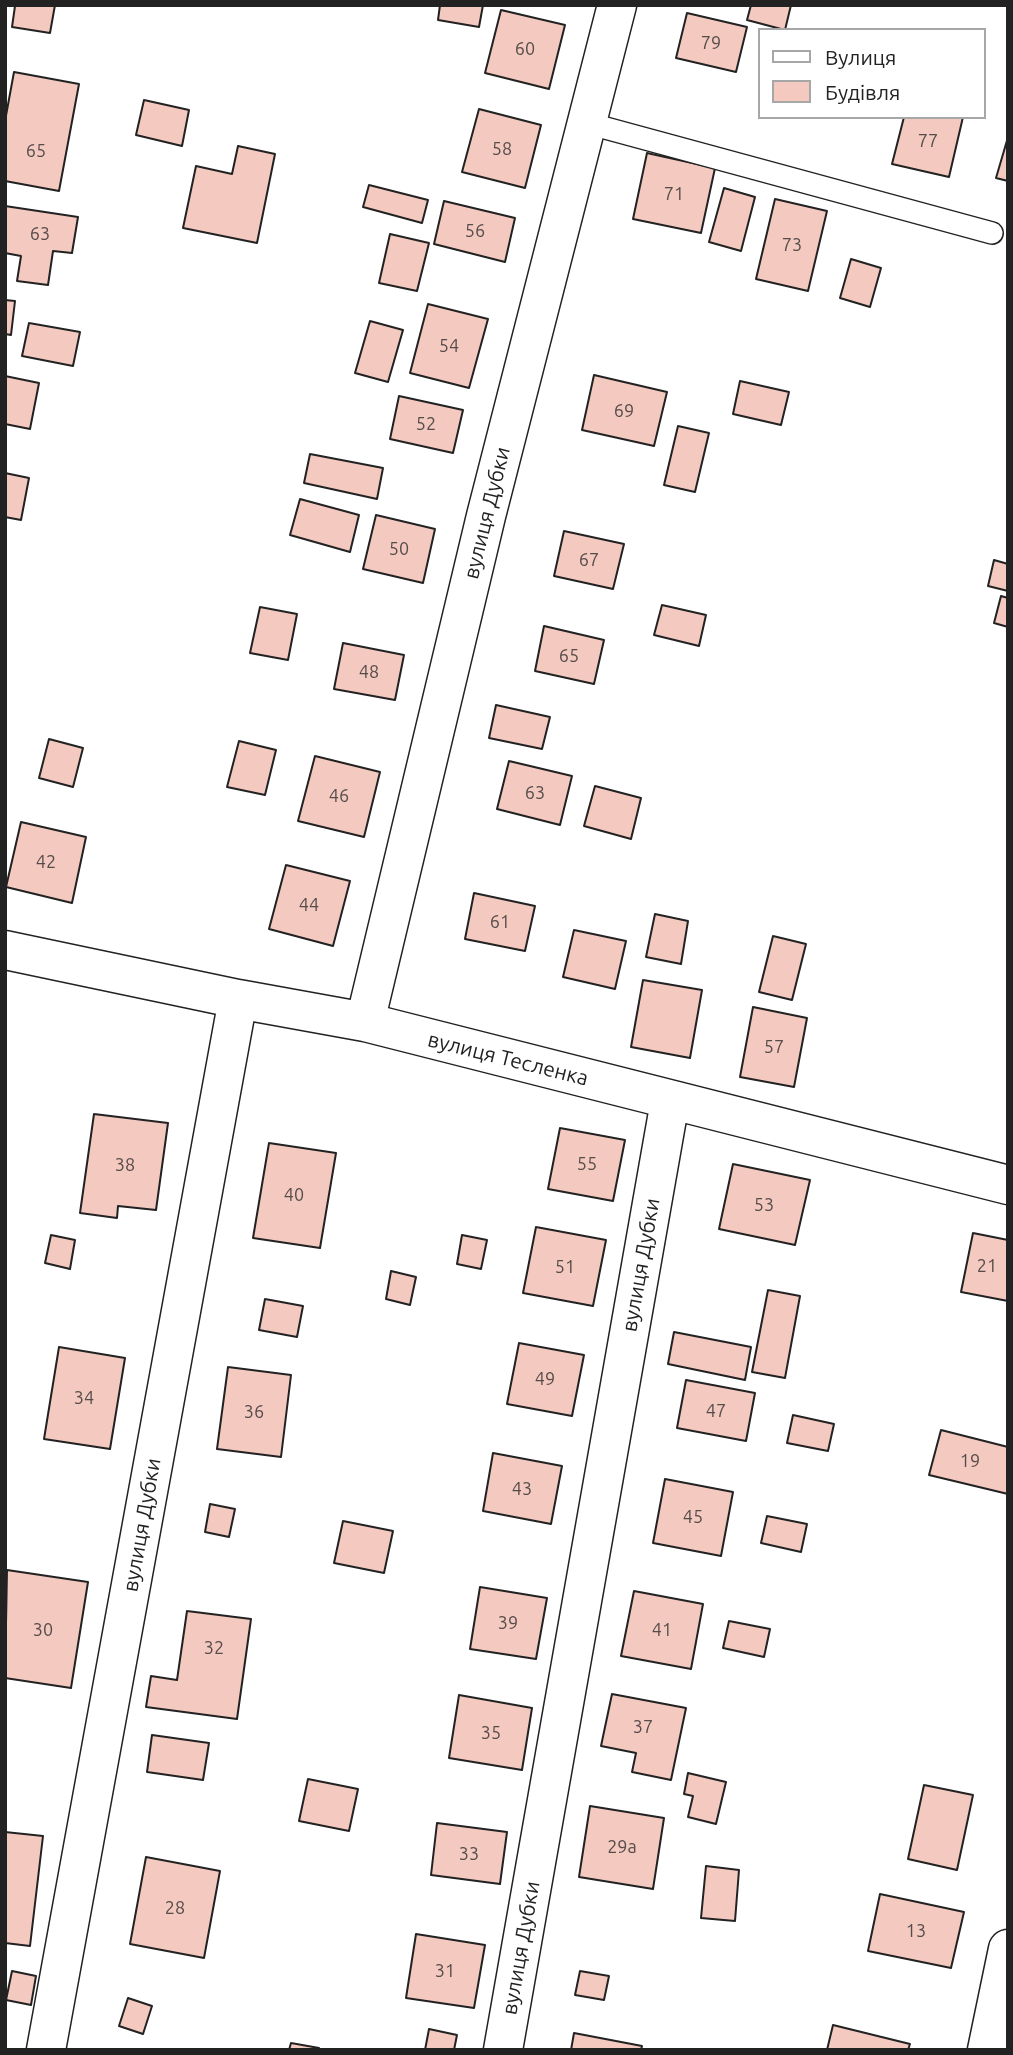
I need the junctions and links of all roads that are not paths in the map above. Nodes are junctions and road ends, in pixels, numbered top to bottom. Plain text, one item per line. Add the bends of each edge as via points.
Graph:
1 (617, 5) edge
2 (587, 123) junction
3 (992, 233) dead end
4 (5, 950) edge
5 (238, 999) junction
6 (365, 1022) junction
7 (670, 1101) junction
8 (1008, 1185) edge
9 (1008, 1949) edge
10 (46, 2050) edge
11 (503, 2050) edge
12 (986, 2050) edge

1 - 2 street, вулиця Дубки
2 - 3 lane
2 - 6 street, вулиця Дубки via 485,516
4 - 5 street, вулиця Тесленка
5 - 6 street, вулиця Тесленка
5 - 10 street, вулиця Дубки
6 - 7 street, вулиця Тесленка
7 - 8 street, вулиця Тесленка
7 - 11 street, вулиця Дубки
9 - 12 street

